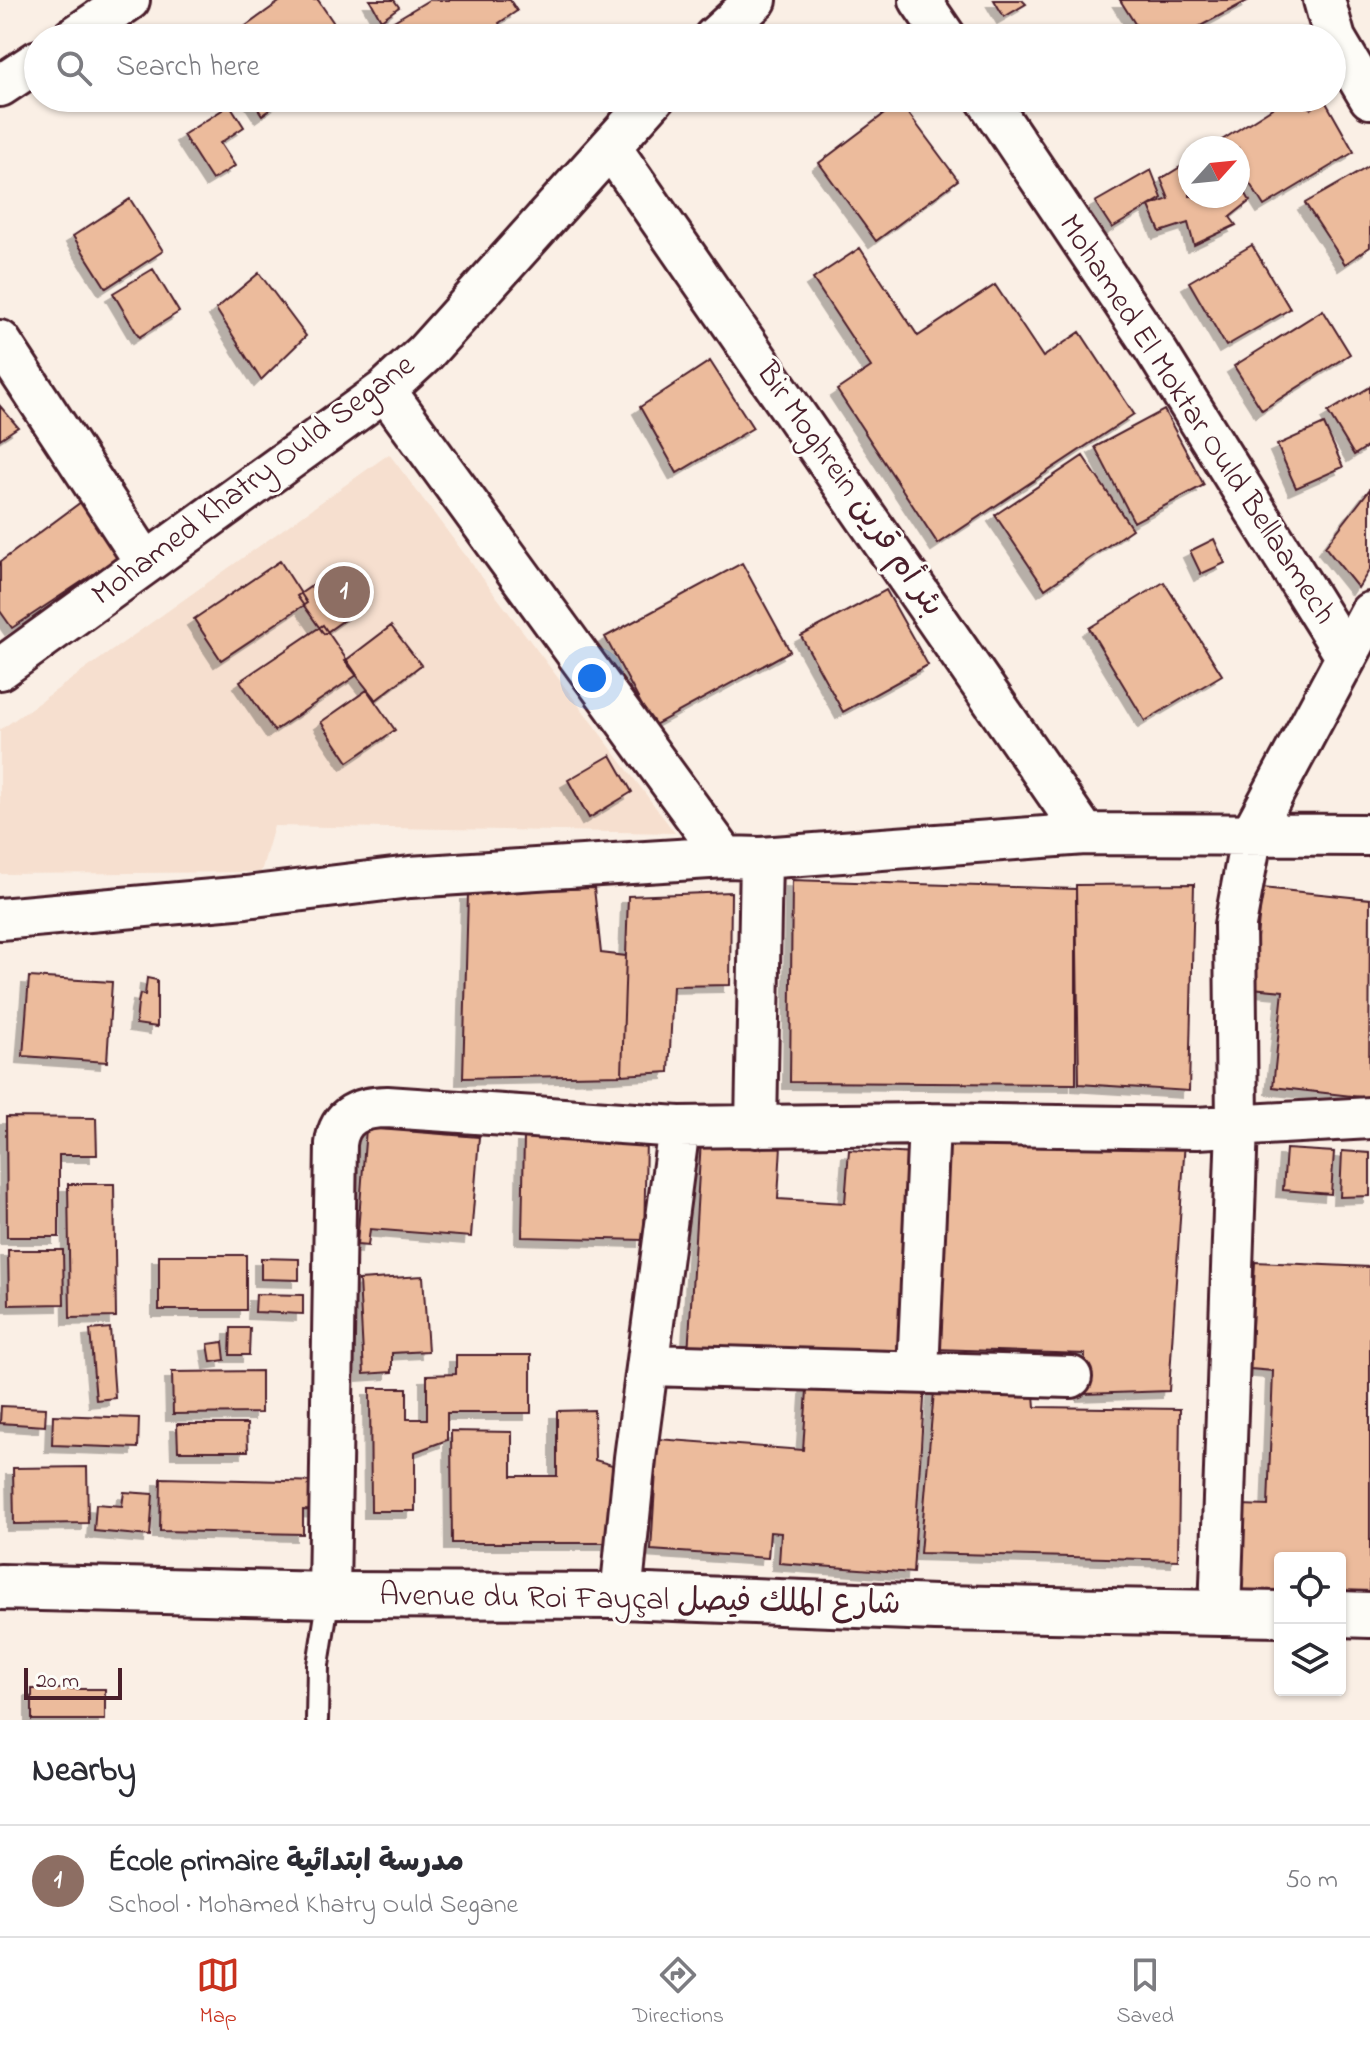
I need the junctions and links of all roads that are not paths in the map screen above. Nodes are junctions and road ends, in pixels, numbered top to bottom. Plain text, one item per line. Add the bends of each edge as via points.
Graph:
1 (129, 0) edge
2 (756, 0) edge
3 (920, 0) edge
4 (1324, 0) edge
5 (94, 24) edge
6 (729, 24) edge
7 (936, 24) edge
8 (1331, 24) edge
9 (1346, 58) edge
10 (24, 70) edge
11 (0, 86) edge
12 (1370, 98) edge
13 (642, 112) edge
14 (995, 112) edge
15 (611, 148) junction
16 (0, 341) edge
17 (385, 390) junction
18 (146, 563) junction
19 (1370, 613) edge
20 (1346, 656) junction
21 (0, 669) edge
22 (1252, 833) junction
23 (1085, 834) junction
24 (1370, 835) edge
25 (743, 858) junction
26 (0, 919) edge
27 (1370, 1118) edge
28 (929, 1124) junction
29 (1237, 1125) junction
30 (679, 1127) junction
31 (756, 1127) junction
32 (648, 1365) junction
33 (918, 1371) junction
34 (1071, 1377) dead end
35 (0, 1587) edge
36 (329, 1595) junction
37 (621, 1596) junction
38 (1220, 1613) junction
39 (1274, 1614) edge
40 (1346, 1614) edge
41 (1370, 1615) edge
42 (317, 1720) edge

1 - 5 street
2 - 6 street
3 - 7 street
4 - 8 street
9 - 12 street
10 - 11 street
13 - 15 street, Mohamed Khatry Ould Segane
14 - 20 street, Mohamed El Moktar Ould Bellaamech via 1155,349
15 - 17 street, Mohamed Khatry Ould Segane
15 - 23 street, Bir Moghrein بئر أم قرين
16 - 18 street
17 - 18 street, Mohamed Khatry Ould Segane
17 - 25 street
18 - 21 street, Mohamed Khatry Ould Segane
19 - 20 street
20 - 22 street, Mohamed El Moktar Ould Bellaamech
22 - 23 street
22 - 24 street
22 - 29 street, Mohamed El Moktar Ould Bellaamech via 1235,925
23 - 25 street
25 - 26 street via 410,877
25 - 31 street
27 - 29 street
28 - 29 street
28 - 31 street
28 - 33 street
29 - 38 street, Mohamed El Moktar Ould Bellaamech
30 - 31 street
30 - 32 street
30 - 36 street via 387,1107 360,1109 344,1121 336,1144
32 - 33 street
32 - 37 street
33 - 34 street
35 - 36 street, Avenue du Roi Fayçal شارع الملك فيصل
36 - 37 street, Avenue du Roi Fayçal شارع الملك فيصل
36 - 42 lane via 318,1665
37 - 38 street, Avenue du Roi Fayçal شارع الملك فيصل
38 - 39 street, Avenue du Roi Fayçal شارع الملك فيصل
40 - 41 street

